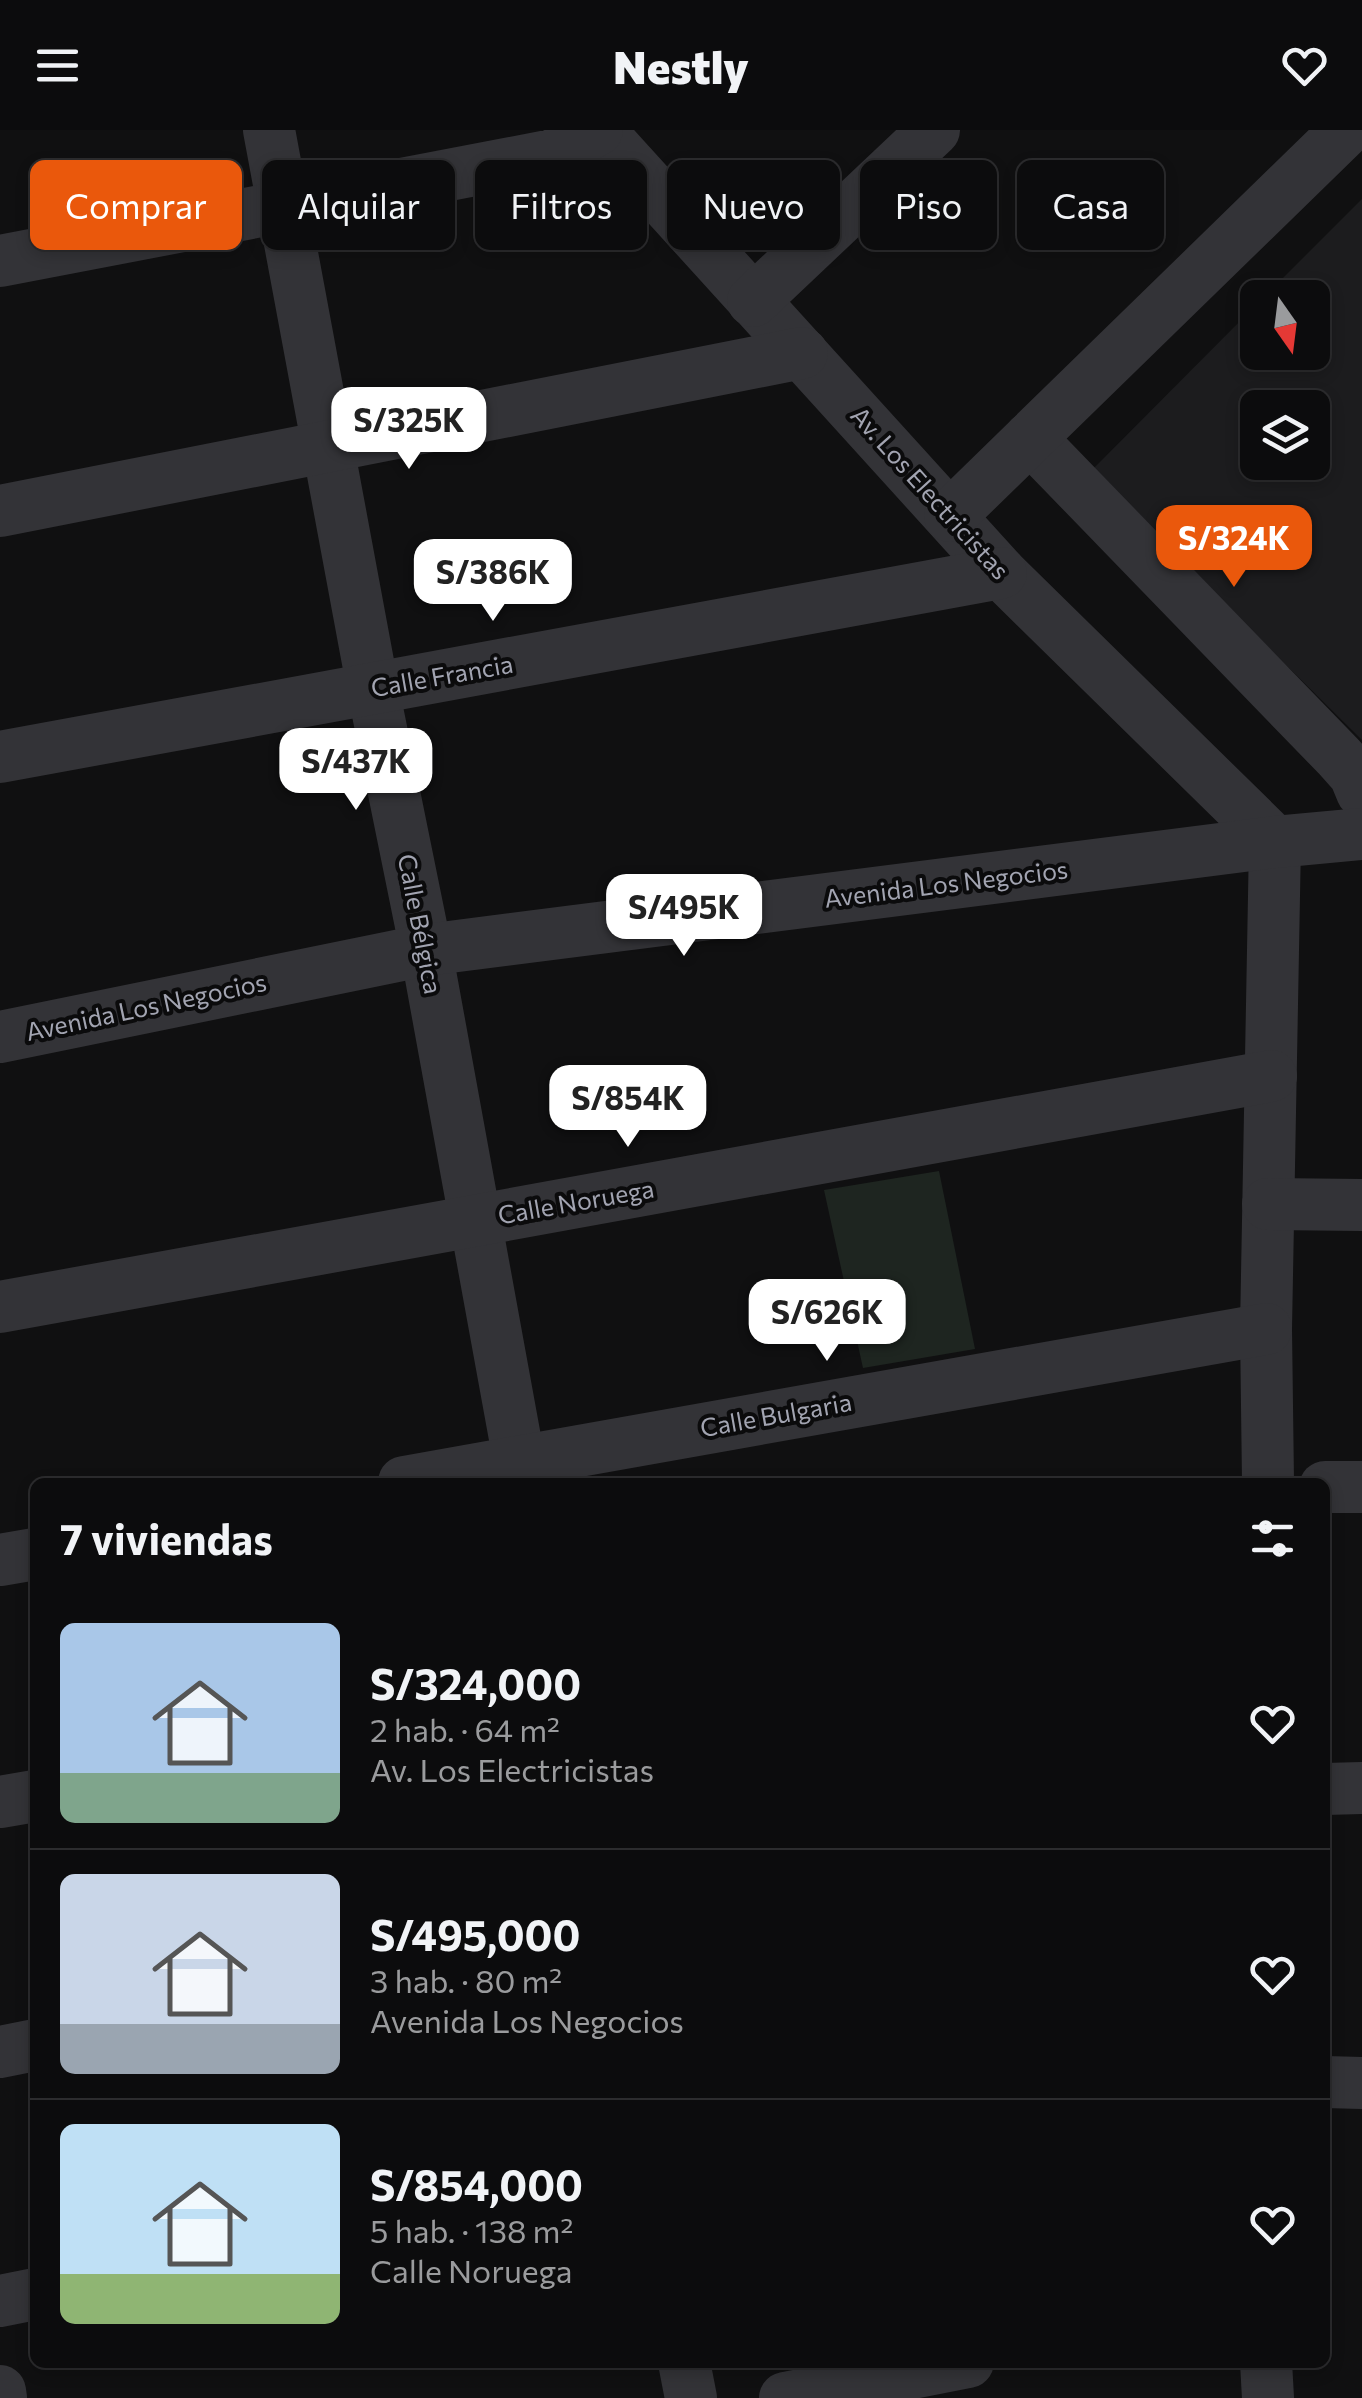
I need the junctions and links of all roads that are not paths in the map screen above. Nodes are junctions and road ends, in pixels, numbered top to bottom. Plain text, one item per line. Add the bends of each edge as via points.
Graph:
1 (269, 130) edge
2 (598, 130) edge
3 (934, 130) edge
4 (1346, 130) edge
5 (274, 160) edge
6 (455, 174) edge
7 (262, 212) edge
8 (290, 250) edge
9 (0, 261) edge
10 (752, 300) junction
11 (802, 353) junction
12 (1030, 438) junction
13 (327, 446) junction
14 (0, 511) edge
15 (950, 516) junction
16 (1001, 573) junction
17 (373, 688) junction
18 (0, 758) edge
19 (1362, 792) edge
20 (1362, 834) edge
21 (1276, 842) junction
22 (426, 950) junction
23 (0, 1037) edge
24 (1271, 1076) junction
25 (1268, 1204) junction
26 (1362, 1204) edge
27 (476, 1220) junction
28 (0, 1307) edge
29 (1266, 1329) junction
30 (521, 1471) edge
31 (447, 1478) edge
32 (1268, 1478) edge
33 (1362, 1486) edge
34 (1330, 1487) edge
35 (30, 1555) edge
36 (0, 1560) edge
37 (1362, 1788) edge
38 (1330, 1790) edge
39 (30, 1797) edge
40 (0, 1802) edge
41 (30, 2046) edge
42 (0, 2052) edge
43 (1330, 2082) edge
44 (1362, 2083) edge
45 (30, 2295) edge
46 (0, 2301) edge
47 (685, 2368) edge
48 (938, 2368) edge
49 (1266, 2368) edge
50 (691, 2398) edge
51 (785, 2398) edge
52 (1268, 2398) edge

1 - 5 street, Calle Bélgica
2 - 6 street via 554,155
2 - 10 street, Av. Los Electricistas
3 - 10 street
4 - 12 street
7 - 9 street
8 - 13 street, Calle Bélgica
10 - 11 street, Av. Los Electricistas
11 - 13 street
11 - 15 street, Av. Los Electricistas
12 - 15 street
12 - 19 street via 1339,757
13 - 14 street
13 - 17 street, Calle Bélgica
15 - 16 street, Av. Los Electricistas
16 - 17 street, Calle Francia
16 - 21 street, Av. Los Electricistas
17 - 18 street, Calle Francia
17 - 22 street, Calle Bélgica
20 - 21 street, Avenida Los Negocios
21 - 22 street, Avenida Los Negocios
21 - 24 street
22 - 23 street, Avenida Los Negocios
22 - 27 street, Calle Bélgica
24 - 25 street
24 - 27 street, Calle Noruega
25 - 26 street
25 - 29 street
27 - 28 street, Calle Noruega
27 - 30 street, Calle Bélgica
29 - 30 street, Calle Bulgaria
29 - 32 street
30 - 31 street, Calle Bulgaria
33 - 34 street
35 - 36 street
37 - 38 street
39 - 40 street
41 - 42 street
43 - 44 street
45 - 46 street
47 - 50 street
48 - 51 street
49 - 52 street

